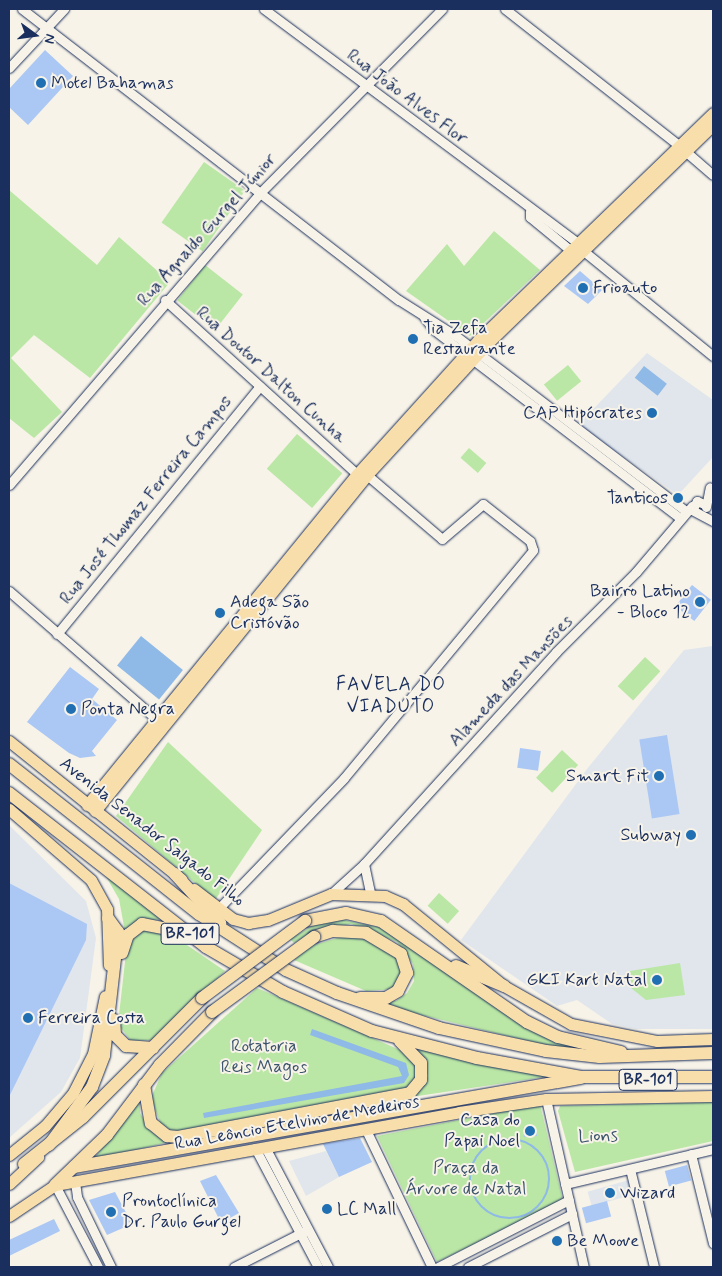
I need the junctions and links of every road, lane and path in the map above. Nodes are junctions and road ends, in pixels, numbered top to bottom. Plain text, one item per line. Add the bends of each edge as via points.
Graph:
1 (22, 9) edge
2 (64, 9) edge
3 (264, 9) edge
4 (442, 9) edge
5 (505, 9) edge
6 (46, 28) junction
7 (9, 68) edge
8 (363, 84) junction
9 (713, 113) edge
10 (713, 125) edge
11 (680, 147) junction
12 (713, 175) edge
13 (260, 193) junction
14 (577, 247) junction
15 (165, 300) junction
16 (473, 353) junction
17 (713, 356) edge
18 (260, 386) junction
19 (362, 474) junction
20 (9, 485) edge
21 (711, 485) edge
22 (696, 510) junction
23 (713, 519) edge
24 (9, 591) edge
25 (57, 634) junction
26 (160, 722) junction
27 (9, 740) edge
28 (9, 764) edge
29 (9, 793) edge
30 (91, 808) junction
31 (9, 809) edge
32 (364, 864) junction
33 (175, 874) junction
34 (370, 892) junction
35 (331, 894) junction
36 (219, 908) junction
37 (108, 922) junction
38 (226, 931) junction
39 (206, 947) junction
40 (436, 957) junction
41 (504, 986) junction
42 (350, 998) junction
43 (394, 1037) junction
44 (713, 1038) edge
45 (153, 1048) junction
46 (713, 1053) edge
47 (646, 1057) junction
48 (582, 1077) junction
49 (713, 1077) edge
50 (144, 1085) junction
51 (713, 1096) edge
52 (546, 1099) junction
53 (366, 1130) junction
54 (47, 1146) junction
55 (260, 1148) junction
56 (713, 1149) edge
57 (691, 1154) junction
58 (9, 1155) edge
59 (24, 1164) joint
60 (74, 1167) junction
61 (630, 1169) junction
62 (9, 1174) edge
63 (75, 1182) junction
64 (9, 1184) edge
65 (55, 1184) junction
66 (565, 1184) junction
67 (77, 1197) junction
68 (569, 1200) junction
69 (64, 1203) junction
70 (572, 1214) junction
71 (9, 1216) edge
72 (304, 1232) junction
73 (713, 1243) edge
74 (98, 1267) edge
75 (111, 1267) edge
76 (234, 1267) edge
77 (318, 1267) edge
78 (328, 1267) edge
79 (432, 1267) edge
80 (438, 1267) edge
81 (468, 1267) edge
82 (584, 1267) edge
83 (654, 1267) edge

1 - 6 street
2 - 6 street
3 - 8 street, Rua João Alves Flor
4 - 8 street, Rua Agnaldo Gurgel Júnior
5 - 11 street
6 - 7 street
6 - 13 street
8 - 13 street, Rua Agnaldo Gurgel Júnior
8 - 14 street, Rua João Alves Flor
9 - 11 main road
10 - 11 main road
11 - 12 street
11 - 14 main road
13 - 15 street, Rua Agnaldo Gurgel Júnior
13 - 16 street
14 - 16 main road
14 - 17 street, Rua João Alves Flor
15 - 18 street, Rua Doutor Dalton Cunha
15 - 20 street, Rua Agnaldo Gurgel Júnior
16 - 19 main road
16 - 22 street
18 - 19 street, Rua Doutor Dalton Cunha
18 - 25 street, Rua José Thomaz Ferreira Campos
19 - 26 main road
19 - 36 street, Rua Doutor Dalton Cunha via 442,539 482,504 533,545 529,556 344,778
21 - 22 street, Alameda das Mansões
22 - 23 street
22 - 32 street, Alameda das Mansões via 556,652
24 - 25 street
25 - 26 street
26 - 30 main road
27 - 30 main road, Avenida Senador Salgado Filho
28 - 38 highway, Avenida Senador Salgado Filho / BR-101 via 142,871
29 - 39 highway, BR-101
30 - 33 main road, Avenida Senador Salgado Filho
31 - 37 main road via 82,868 100,893
32 - 34 street
32 - 35 street, Alameda das Mansões
33 - 36 main road, Avenida Senador Salgado Filho
33 - 38 highway
34 - 35 main road, Avenida Senador Salgado Filho
34 - 41 main road, Avenida Senador Salgado Filho via 403,904
35 - 36 main road, Avenida Senador Salgado Filho via 259,923 238,922
37 - 54 highway via 118,932 104,1055 92,1087
37 - 58 main road via 110,960 101,1023 84,1076 60,1110
38 - 42 highway, Avenida Senador Salgado Filho / BR-101 via 286,970
39 - 43 highway, BR-101 via 313,1007
39 - 45 highway via 152,923 128,935 114,1028 126,1046
40 - 41 highway
40 - 45 highway, bridge via 393,927 364,916 330,914 304,921 202,998
40 - 47 highway via 543,1030 573,1041
41 - 44 main road, Avenida Senador Salgado Filho via 587,1030 657,1041
42 - 47 highway, Avenida Senador Salgado Filho / BR-101 via 439,1028 515,1045 575,1056
42 - 50 highway, bridge via 380,999 398,992 407,973 401,954 366,933 333,931 314,938 212,1012
43 - 48 highway, BR-101
43 - 50 highway via 414,1051 422,1071 416,1088 392,1098 178,1137 158,1131 151,1122
45 - 54 highway
46 - 47 highway, Avenida Senador Salgado Filho / BR-101
48 - 49 highway, BR-101
48 - 60 highway
50 - 60 highway via 107,1135
51 - 52 main road
52 - 53 main road, Rua Leôncio Etelvino de Medeiros
52 - 66 street
53 - 55 main road, Rua Leôncio Etelvino de Medeiros
53 - 79 street
54 - 59 highway
54 - 64 main road
55 - 63 main road, Rua Leôncio Etelvino de Medeiros
55 - 72 street
56 - 57 street
57 - 61 street
57 - 73 street
59 - 62 main road
60 - 65 highway
61 - 66 street
61 - 83 street
63 - 65 main road, Rua Leôncio Etelvino de Medeiros
63 - 67 street
65 - 69 street
65 - 71 main road
66 - 68 street
67 - 69 street
67 - 75 street
68 - 70 street
68 - 80 street
69 - 74 street
70 - 81 street
70 - 82 street
72 - 76 street
72 - 77 street
72 - 78 street

